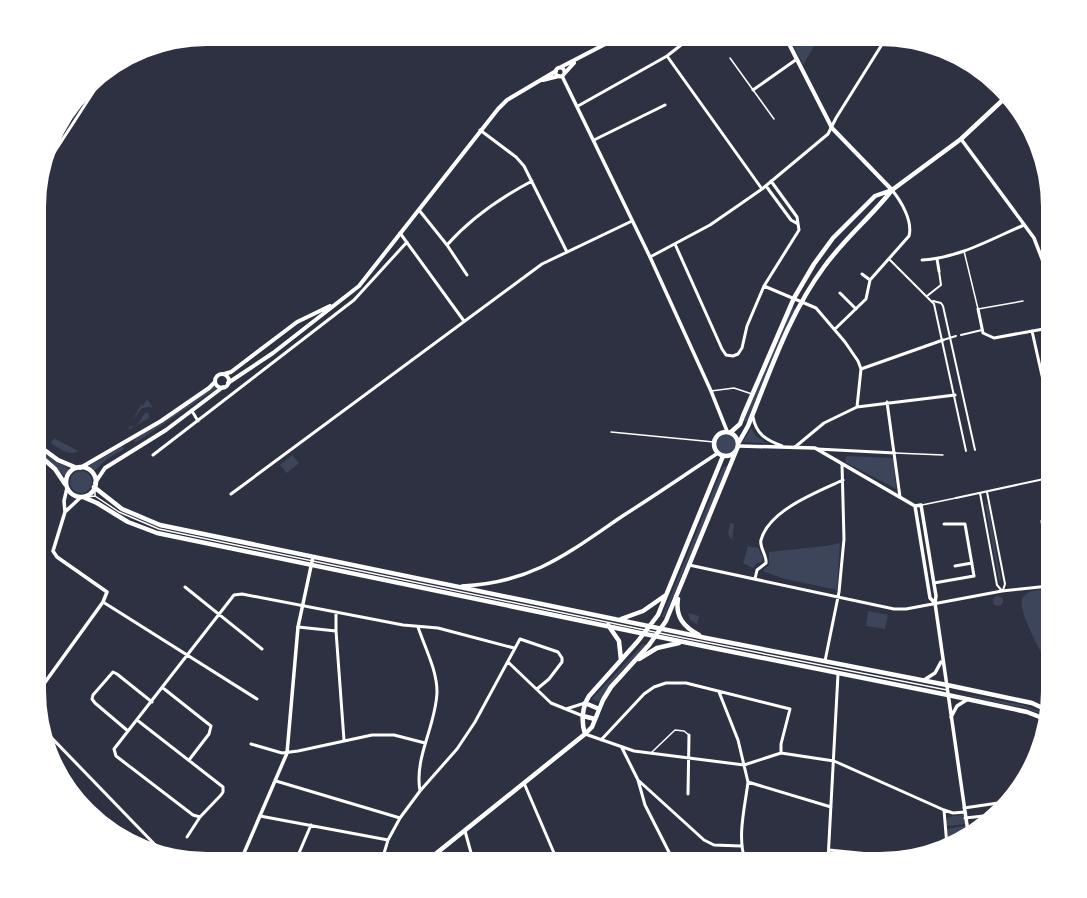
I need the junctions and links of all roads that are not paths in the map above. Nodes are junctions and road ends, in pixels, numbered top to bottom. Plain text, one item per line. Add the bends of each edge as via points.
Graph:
1 (605, 45) edge
2 (681, 45) edge
3 (790, 45) edge
4 (882, 45) edge
5 (668, 56) junction
6 (730, 58) dead end
7 (797, 59) junction
8 (576, 61) junction
9 (561, 67) junction
10 (556, 71) junction
11 (562, 75) junction
12 (537, 82) junction
13 (95, 89) edge
14 (753, 90) junction
15 (1003, 101) edge
16 (665, 105) dead end
17 (578, 106) junction
18 (774, 119) dead end
19 (832, 128) junction
20 (480, 130) junction
21 (960, 139) junction
22 (594, 140) junction
23 (55, 151) edge
24 (532, 181) junction
25 (771, 181) junction
26 (766, 186) junction
27 (762, 189) junction
28 (892, 190) junction
29 (419, 210) junction
30 (632, 221) junction
31 (798, 224) junction
32 (1024, 225) junction
33 (400, 233) junction
34 (407, 242) junction
35 (675, 244) junction
36 (447, 245) junction
37 (964, 251) junction
38 (567, 252) junction
39 (1042, 254) edge
40 (650, 257) junction
41 (889, 259) junction
42 (937, 259) junction
43 (922, 260) dead end
44 (939, 271) joint
45 (862, 274) dead end
46 (467, 275) dead end
47 (870, 280) junction
48 (764, 286) junction
49 (840, 293) dead end
50 (927, 296) junction
51 (794, 298) junction
52 (339, 301) junction
53 (802, 301) junction
54 (933, 301) junction
55 (1023, 301) dead end
56 (856, 309) junction
57 (978, 309) junction
58 (464, 321) junction
59 (835, 329) junction
60 (1042, 329) edge
61 (1032, 331) junction
62 (983, 332) junction
63 (961, 335) dead end
64 (956, 336) dead end
65 (949, 338) junction
66 (943, 340) junction
67 (861, 368) junction
68 (224, 374) junction
69 (1042, 376) edge
70 (215, 382) junction
71 (228, 383) junction
72 (223, 387) junction
73 (711, 391) junction
74 (752, 394) junction
75 (962, 394) junction
76 (955, 395) junction
77 (887, 402) junction
78 (857, 408) junction
79 (192, 411) junction
80 (752, 415) junction
81 (198, 421) junction
82 (611, 432) dead end
83 (729, 432) junction
84 (714, 442) junction
85 (739, 444) junction
86 (782, 446) junction
87 (795, 447) junction
88 (815, 448) junction
89 (45, 450) edge
90 (975, 450) dead end
91 (966, 451) dead end
92 (736, 452) junction
93 (718, 453) junction
94 (895, 453) junction
95 (153, 455) dead end
96 (943, 455) dead end
97 (723, 456) junction
98 (45, 460) edge
99 (842, 464) junction
100 (78, 468) junction
101 (1042, 478) edge
102 (843, 480) junction
103 (95, 485) junction
104 (67, 487) junction
105 (987, 492) junction
106 (980, 493) junction
107 (231, 494) dead end
108 (95, 496) junction
109 (82, 497) junction
110 (900, 497) junction
111 (956, 498) joint
112 (921, 505) junction
113 (915, 506) junction
114 (65, 512) junction
115 (944, 524) dead end
116 (312, 561) junction
117 (972, 563) junction
118 (690, 565) junction
119 (955, 566) dead end
120 (754, 579) junction
121 (934, 583) junction
122 (460, 586) junction
123 (185, 587) dead end
124 (1042, 587) edge
125 (1002, 591) junction
126 (679, 592) junction
127 (668, 594) junction
128 (839, 597) junction
129 (103, 602) junction
130 (935, 604) junction
131 (302, 606) junction
132 (336, 612) junction
133 (219, 615) junction
134 (620, 620) junction
135 (608, 625) junction
136 (298, 627) junction
137 (418, 627) junction
138 (648, 630) junction
139 (336, 631) junction
140 (659, 633) junction
141 (706, 638) junction
142 (684, 642) junction
143 (514, 648) junction
144 (262, 650) dead end
145 (188, 656) junction
146 (622, 660) junction
147 (825, 661) junction
148 (942, 661) junction
149 (508, 662) junction
150 (629, 666) junction
151 (838, 674) junction
152 (923, 681) junction
153 (45, 682) edge
154 (163, 688) junction
155 (537, 689) junction
156 (947, 690) junction
157 (719, 692) junction
158 (257, 699) dead end
159 (968, 699) junction
160 (152, 702) junction
161 (585, 703) junction
162 (1041, 707) edge
163 (566, 709) junction
164 (599, 709) junction
165 (583, 716) junction
166 (1040, 717) edge
167 (951, 718) junction
168 (595, 719) junction
169 (137, 720) junction
170 (128, 731) junction
171 (586, 734) junction
172 (689, 735) joint
173 (344, 740) junction
174 (601, 740) junction
175 (54, 742) edge
176 (426, 743) junction
177 (251, 744) dead end
178 (622, 748) junction
179 (287, 753) junction
180 (651, 753) junction
181 (781, 753) junction
182 (689, 758) junction
183 (189, 760) junction
184 (834, 761) junction
185 (744, 765) junction
186 (638, 780) junction
187 (276, 781) junction
188 (748, 782) junction
189 (524, 783) junction
190 (420, 791) junction
191 (688, 794) dead end
192 (997, 804) edge
193 (831, 807) junction
194 (944, 810) junction
195 (964, 810) junction
196 (260, 816) junction
197 (984, 816) edge
198 (200, 817) junction
199 (400, 818) junction
200 (966, 818) junction
201 (311, 825) junction
202 (967, 827) edge
203 (465, 831) junction
204 (187, 837) dead end
205 (946, 839) edge
206 (388, 840) junction
207 (154, 844) edge
208 (742, 846) junction
209 (829, 850) junction
210 (244, 853) edge
211 (299, 853) edge
212 (384, 853) edge
213 (437, 853) edge
214 (471, 853) edge
215 (554, 853) edge
216 (669, 853) edge
217 (744, 853) edge
218 (829, 853) edge
219 (859, 853) edge

1 - 8 main road
2 - 5 street
3 - 7 main road
4 - 19 street
5 - 17 street
5 - 27 street
6 - 14 lane
7 - 14 street
7 - 19 main road
8 - 9 main road
8 - 11 main road
9 - 10 main road
9 - 11 main road via 564,70
10 - 11 main road
10 - 12 main road
11 - 12 main road
11 - 17 street
12 - 20 main road via 507,100
13 - 23 street
14 - 18 lane
15 - 21 main road
16 - 22 street
17 - 22 street
19 - 25 street
19 - 28 main road
20 - 24 street via 516,157
20 - 29 main road
21 - 28 main road
21 - 32 street
22 - 30 street
24 - 36 street via 507,195 468,224
24 - 38 street
25 - 26 street
25 - 31 street via 797,217
26 - 27 street
26 - 31 street via 791,220
27 - 35 street via 710,225
28 - 41 street via 902,204 910,230 906,240
28 - 51 main road via 876,196 834,238 814,264
28 - 53 main road via 841,245
29 - 33 main road
29 - 36 street
30 - 38 street
30 - 40 street
31 - 48 street via 798,233
32 - 37 street
32 - 39 street
33 - 34 street
33 - 52 main road via 359,286
34 - 58 street
34 - 81 street via 354,300
35 - 40 street
35 - 48 street via 726,355 738,354 742,348 747,326
36 - 46 street
37 - 42 street
37 - 57 lane
38 - 58 street via 542,264
40 - 73 street
41 - 47 street
41 - 50 street
42 - 43 street
42 - 44 street
44 - 50 street via 941,285
45 - 47 street
47 - 56 street via 866,299
48 - 51 street
49 - 56 street
50 - 54 street
51 - 53 street
51 - 74 main road
52 - 68 main road via 297,322 231,372
52 - 71 main road via 273,353
53 - 59 street via 816,308
53 - 80 main road
54 - 65 street via 942,304
54 - 66 street
55 - 57 lane
56 - 59 street
57 - 62 street
58 - 107 street
59 - 67 street
60 - 61 street
61 - 62 street via 994,338
61 - 69 street
62 - 63 street
64 - 65 street
65 - 66 street
65 - 75 street
66 - 67 street
66 - 76 street
67 - 78 street
68 - 70 main road via 217,375
68 - 71 main road
70 - 72 main road via 219,387
70 - 100 main road via 161,421
71 - 72 main road
72 - 79 main road
73 - 74 lane via 734,388
73 - 83 street
74 - 83 main road via 740,424
75 - 76 street
75 - 90 street
76 - 77 street
76 - 91 street
77 - 78 street
77 - 94 street
78 - 87 street via 824,423
79 - 81 street
79 - 103 main road via 105,468
80 - 85 main road
80 - 86 street via 761,435
81 - 95 street
82 - 84 lane
83 - 84 main road via 720,433
83 - 85 main road via 736,436
84 - 93 main road via 714,448
85 - 86 street
85 - 92 main road
86 - 87 street
87 - 88 street
88 - 94 street
88 - 99 street
89 - 100 main road via 58,460
92 - 97 main road via 730,456
92 - 118 main road
93 - 97 main road
93 - 122 street via 556,561 517,577 486,584
94 - 96 lane
94 - 110 street
97 - 127 main road
98 - 104 main road via 55,469
99 - 102 street
99 - 110 street
100 - 103 main road via 91,472
100 - 104 main road via 68,475
101 - 105 street
102 - 120 street via 794,504 773,521 761,539 766,563 757,570
102 - 128 street via 844,539
103 - 108 lane
103 - 109 main road via 90,494
103 - 116 main road via 122,509 160,525
104 - 109 main road via 75,496
104 - 114 street
105 - 106 street
105 - 125 street via 1005,584
106 - 111 street
106 - 125 street via 997,585
108 - 109 lane
108 - 116 lane via 119,512 158,529
109 - 114 street
109 - 116 main road via 97,502 128,522 157,533
110 - 113 street
111 - 112 lane
112 - 113 street
112 - 121 street
113 - 130 street via 930,598
114 - 129 street via 53,551 57,557 105,589 107,595
115 - 117 street via 965,524
116 - 122 main road
116 - 131 street
116 - 135 main road
116 - 138 lane
117 - 119 street
117 - 121 street via 974,576
118 - 120 street
118 - 126 main road
120 - 128 street
121 - 130 street
122 - 134 main road
123 - 133 street
124 - 125 street
125 - 130 street
126 - 140 main road
126 - 141 main road via 677,611 680,620 687,628
127 - 134 main road via 643,611
127 - 138 main road
128 - 130 street via 894,609
128 - 147 street
129 - 145 street
129 - 153 street
130 - 148 street
131 - 132 street
131 - 133 street via 237,594
131 - 136 street
132 - 137 street
132 - 139 street
133 - 144 street
133 - 145 street
134 - 138 main road
135 - 138 main road
135 - 146 main road via 619,641
136 - 139 street
136 - 179 street
137 - 143 street via 442,629
137 - 176 street via 436,683 436,704
138 - 140 main road
138 - 140 main road
138 - 146 main road
139 - 173 street
140 - 141 main road
140 - 142 main road
140 - 150 main road
140 - 156 lane
141 - 147 main road
142 - 150 main road via 657,648
142 - 151 main road
143 - 149 street
143 - 155 street via 518,640 522,639 558,652 562,658 562,662 549,679
145 - 154 street
145 - 158 street
146 - 161 main road
147 - 152 main road
148 - 152 street via 935,674
148 - 156 street
149 - 155 street
149 - 190 street via 469,732
150 - 164 main road via 611,686
151 - 156 main road
151 - 184 street
152 - 156 main road
154 - 160 street
154 - 183 street via 211,726 209,734
155 - 163 street via 551,703
156 - 159 main road
156 - 162 main road via 1032,703
156 - 167 street
157 - 174 street via 676,682 654,687 636,702
157 - 181 street via 790,709
157 - 185 street via 738,740
159 - 166 main road
159 - 167 street via 957,706
160 - 169 street
160 - 170 street via 117,674 113,672 109,675 92,699
161 - 163 street
161 - 164 main road
161 - 165 main road
163 - 165 street
164 - 168 main road
165 - 168 main road
165 - 171 main road
167 - 195 street
168 - 171 main road
169 - 170 street
169 - 183 street
170 - 198 street via 113,752 116,756 193,815
171 - 174 street
171 - 189 main road
172 - 180 lane via 684,731 675,730
172 - 182 street
173 - 176 street via 372,735 394,735
173 - 179 street
174 - 178 street
175 - 207 street
176 - 190 street via 418,774
177 - 179 street
178 - 180 street
178 - 186 street
179 - 187 street
180 - 182 street
181 - 184 street
181 - 185 street
182 - 185 street
182 - 191 street
183 - 198 street via 224,789
184 - 193 street
184 - 194 street
185 - 188 street
186 - 208 street via 709,844
186 - 216 street via 645,805
187 - 196 street
187 - 199 street
188 - 193 street
188 - 208 street
189 - 203 main road
189 - 215 street
190 - 199 street
192 - 195 street
193 - 209 street
194 - 195 street via 953,813
194 - 205 street
195 - 200 street
196 - 201 street
196 - 210 street
197 - 200 street
198 - 204 street
199 - 206 street
200 - 202 street
201 - 206 street
201 - 211 street
203 - 213 main road
203 - 214 street
206 - 212 street
208 - 217 street
209 - 218 street
209 - 219 street

